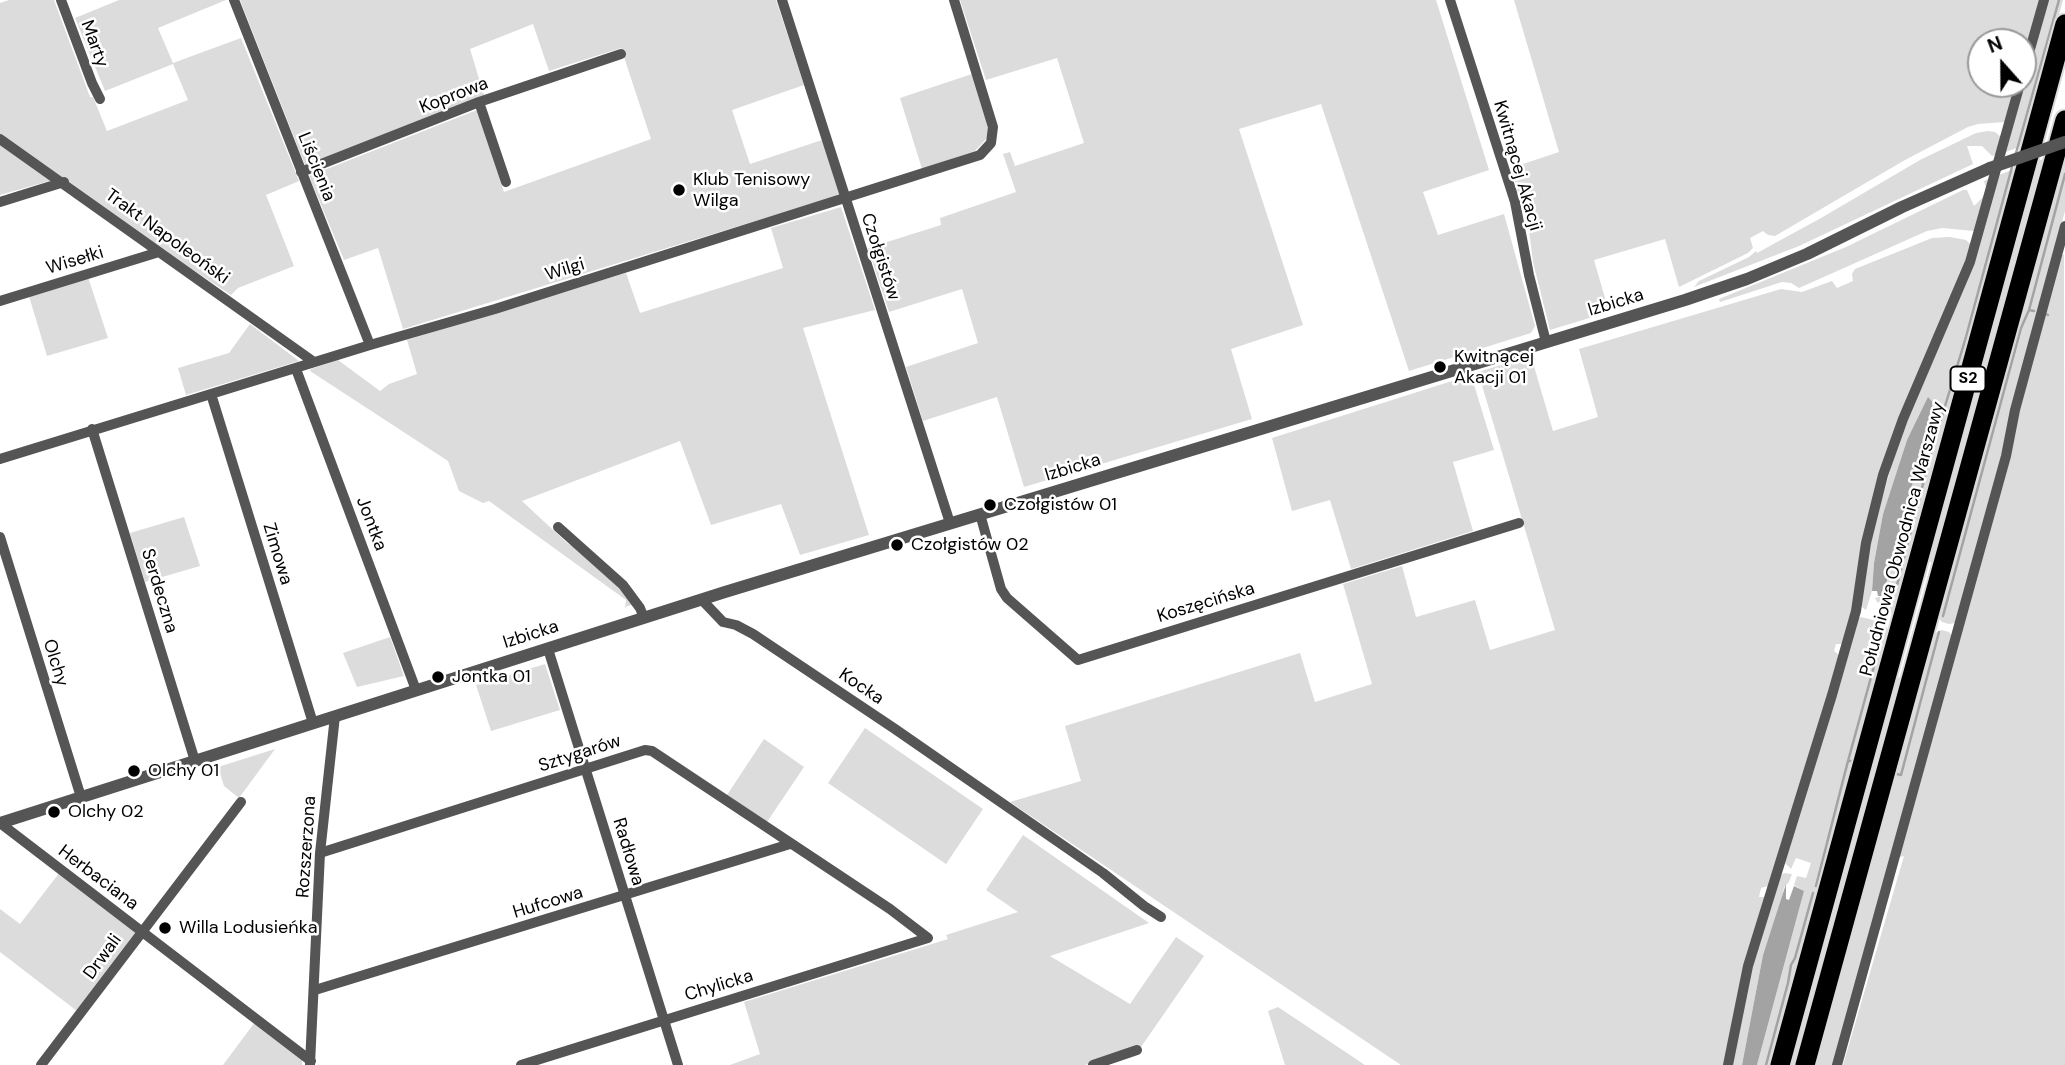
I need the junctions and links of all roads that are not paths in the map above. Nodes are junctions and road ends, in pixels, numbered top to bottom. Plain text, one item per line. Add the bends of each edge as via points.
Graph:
1 (61, 0) edge
2 (234, 0) edge
3 (782, 0) edge
4 (954, 0) edge
5 (1450, 0) edge
6 (2044, 0) edge
7 (2065, 24) edge
8 (2036, 28) edge
9 (621, 54) dead end
10 (2016, 98) edge
11 (100, 99) dead end
12 (479, 102) junction
13 (2065, 120) edge
14 (0, 139) edge
15 (2065, 142) edge
16 (301, 172) junction
17 (64, 182) junction
18 (506, 182) dead end
19 (845, 200) junction
20 (0, 201) edge
21 (2065, 226) edge
22 (159, 252) junction
23 (0, 300) edge
24 (1546, 342) junction
25 (370, 345) junction
26 (314, 362) junction
27 (296, 369) junction
28 (211, 394) junction
29 (92, 429) junction
30 (0, 459) edge
31 (980, 514) junction
32 (950, 523) junction
33 (1519, 523) dead end
34 (558, 527) dead end
35 (0, 537) edge
36 (702, 600) junction
37 (644, 618) junction
38 (548, 649) junction
39 (416, 690) junction
40 (335, 716) junction
41 (313, 723) junction
42 (195, 761) junction
43 (586, 769) junction
44 (81, 797) junction
45 (241, 802) dead end
46 (0, 822) edge
47 (790, 844) junction
48 (320, 853) junction
49 (625, 896) junction
50 (1161, 917) dead end
51 (142, 931) junction
52 (928, 938) joint
53 (315, 990) junction
54 (663, 1020) junction
55 (1137, 1050) dead end
56 (311, 1063) edge
57 (41, 1065) edge
58 (521, 1065) edge
59 (678, 1065) edge
60 (1093, 1065) edge
61 (1728, 1065) edge
62 (1780, 1065) edge
63 (1805, 1065) edge
64 (1837, 1065) edge

1 - 11 street, Marty
2 - 16 street, Liścienia
3 - 19 street, Czołgistów
4 - 19 street, Wilgi via 992,123 991,143 980,155
5 - 24 street, Kwitnącej Akacji via 1515,202
6 - 8 street
7 - 62 highway, Południowa Obwodnica Warszawy / S2
9 - 12 street, Koprowa
10 - 61 street via 1970,262 1884,475 1852,624 1754,944
12 - 16 street, Koprowa
12 - 18 street
13 - 63 highway, S2
14 - 17 street, Trakt Napoleoński
15 - 24 street, Izbicka, bridge via 1990,168 1747,279
16 - 25 street, Liścienia
17 - 20 street
17 - 22 street, Trakt Napoleoński
19 - 25 street, Wilgi
19 - 32 street, Czołgistów
21 - 64 street
22 - 23 street, Wisełki
22 - 26 street, Trakt Napoleoński
24 - 31 street, Izbicka
25 - 26 street, Wilgi
26 - 27 street, Wilgi
27 - 28 street, Wilgi
27 - 39 street, Jontka
28 - 29 street, Wilgi
28 - 41 street, Zimowa
29 - 30 street, Wilgi
29 - 42 street, Serdeczna
31 - 32 street, Izbicka
31 - 33 street, Koszęcińska via 1007,598 1078,660
32 - 36 street, Izbicka
34 - 37 street via 623,585
35 - 44 street, Olchy
36 - 37 street, Izbicka
36 - 50 street, Kocka via 723,622 764,641 895,729
37 - 38 street, Izbicka
38 - 39 street, Izbicka
38 - 43 street, Radłowa
39 - 40 street, Izbicka
40 - 41 street, Izbicka
40 - 48 street, Rozszerzona
41 - 42 street, Izbicka
42 - 44 street, Izbicka
43 - 47 street, Sztygarów via 652,751
43 - 48 street, Sztygarów
43 - 49 street, Radłowa
44 - 46 street, Izbicka
45 - 51 street, Drwali
46 - 51 street, Herbaciana
47 - 49 street, Hufcowa
47 - 52 street, Sztygarów
48 - 53 street, Rozszerzona
49 - 53 street, Hufcowa
49 - 54 street, Radłowa
51 - 56 street, Herbaciana
51 - 57 street, Drwali
52 - 54 street, Chylicka
53 - 56 street, Rozszerzona
54 - 58 street, Chylicka
54 - 59 street, Radłowa
55 - 60 street

